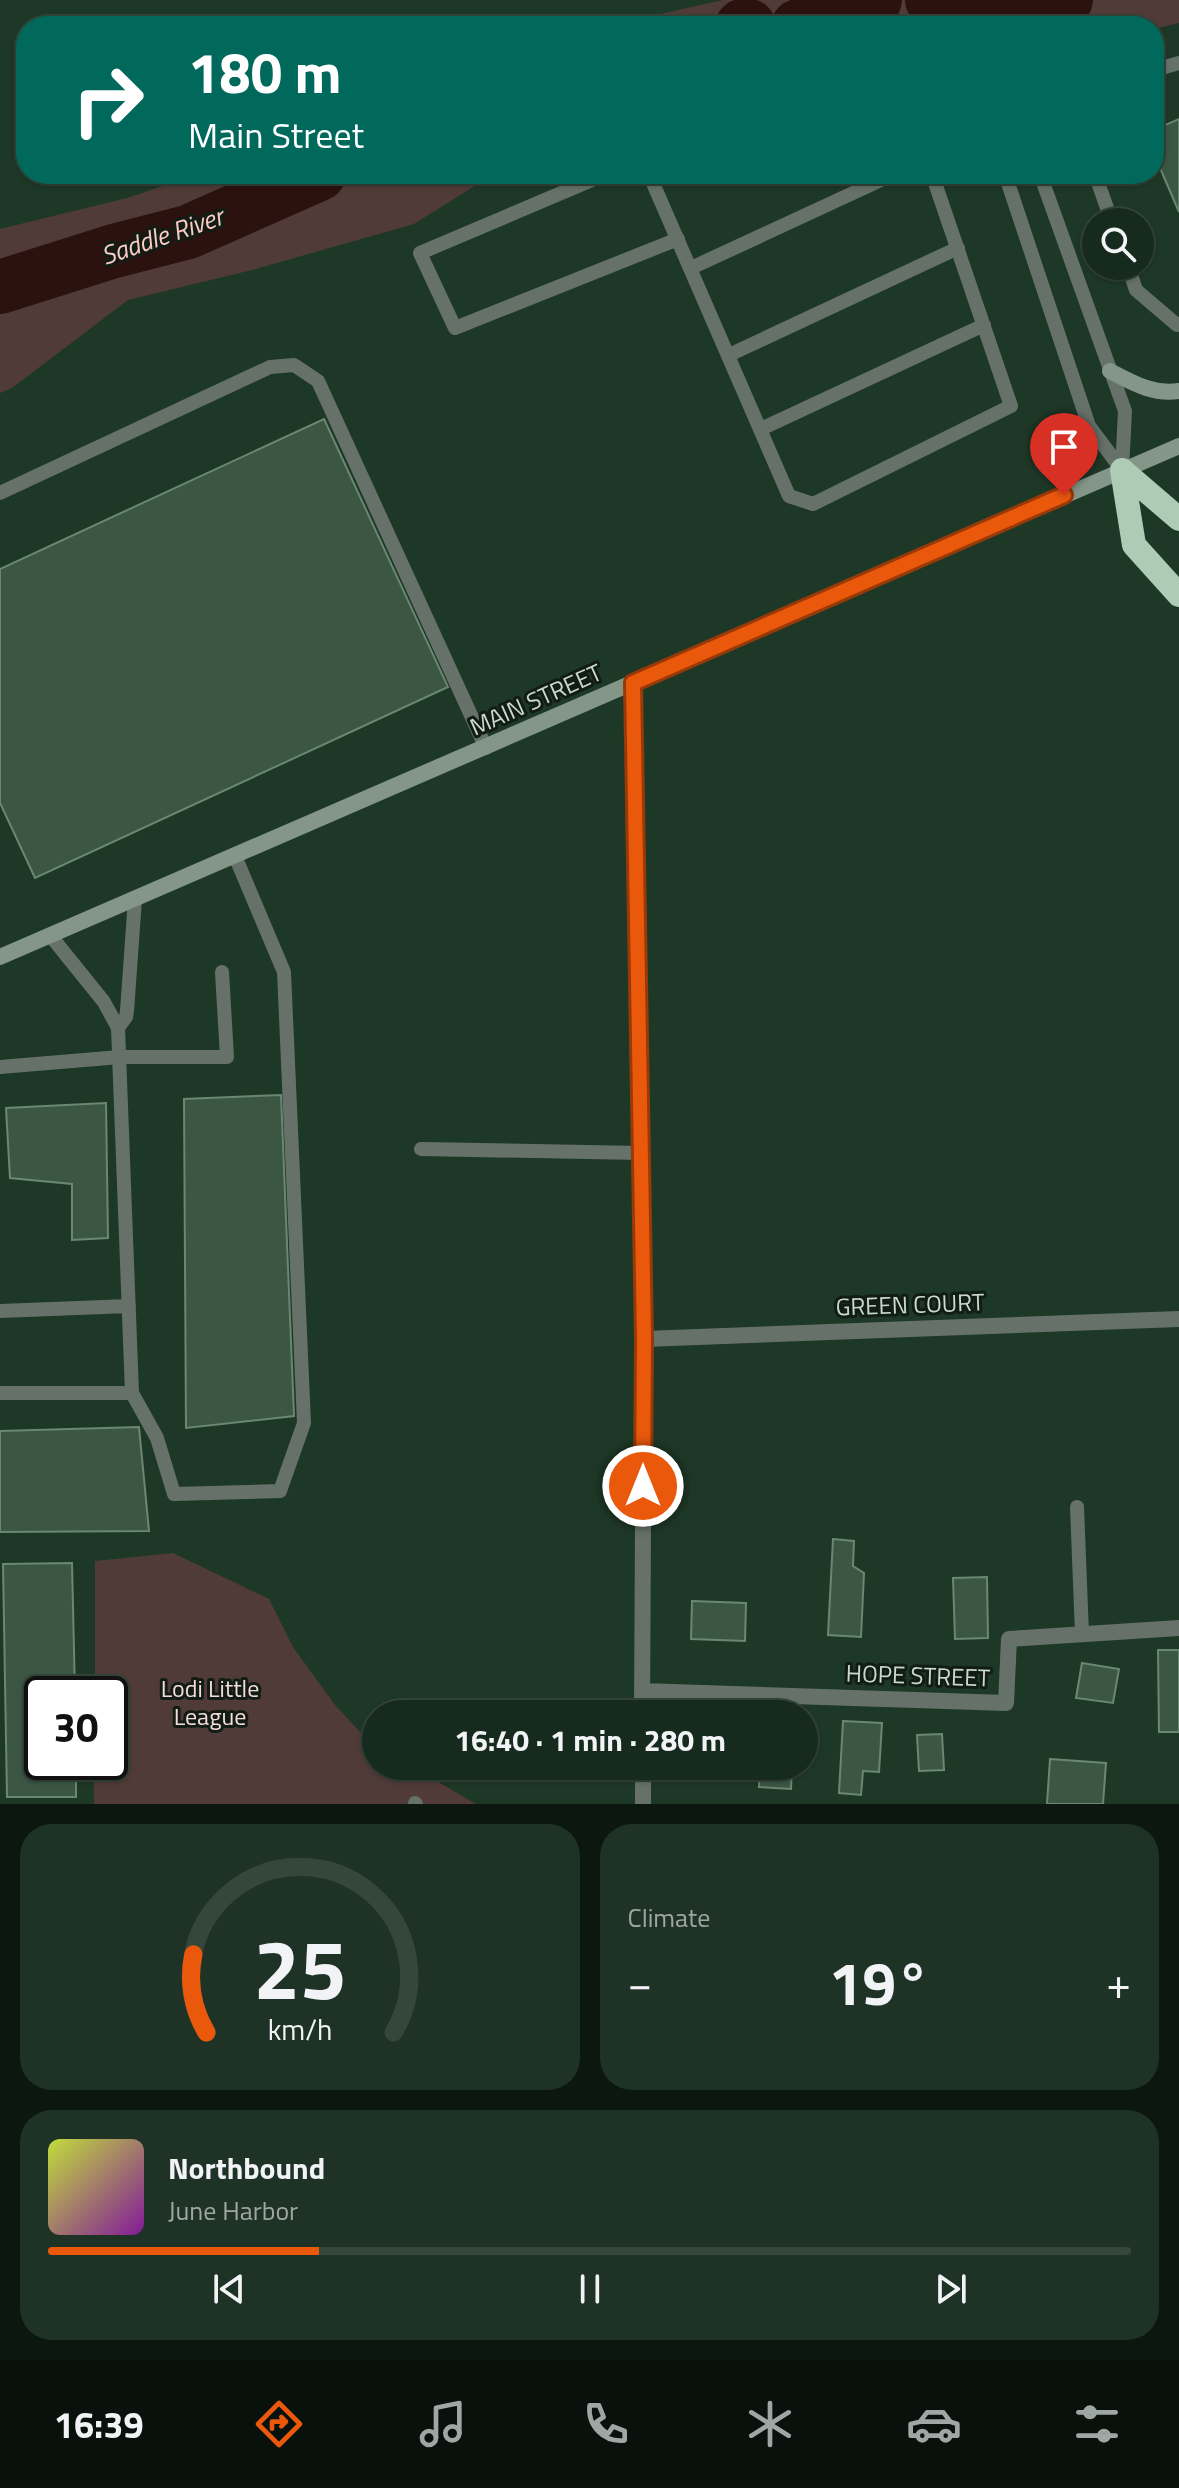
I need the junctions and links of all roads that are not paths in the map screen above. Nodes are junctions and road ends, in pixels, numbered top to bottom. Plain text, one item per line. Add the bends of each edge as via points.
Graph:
1 (582, 184) edge
2 (653, 184) edge
3 (872, 184) edge
4 (936, 184) edge
5 (1008, 184) edge
6 (1044, 184) edge
7 (1099, 184) edge
8 (1107, 208) edge
9 (678, 239) junction
10 (958, 248) junction
11 (691, 268) junction
12 (1133, 280) edge
13 (1179, 324) edge
14 (984, 325) junction
15 (729, 355) junction
16 (1110, 371) junction
17 (1179, 391) edge
18 (761, 429) junction
19 (1179, 446) edge
20 (1122, 470) junction
21 (0, 493) edge
22 (1179, 519) edge
23 (1179, 595) edge
24 (633, 683) junction
25 (486, 748) junction
26 (235, 856) junction
27 (135, 899) junction
28 (50, 935) junction
29 (0, 957) edge
30 (222, 972) dead end
31 (118, 1028) junction
32 (120, 1057) junction
33 (0, 1067) edge
34 (421, 1149) dead end
35 (640, 1153) junction
36 (129, 1306) junction
37 (0, 1311) edge
38 (1179, 1319) edge
39 (644, 1339) junction
40 (0, 1393) edge
41 (132, 1393) junction
42 (1077, 1507) dead end
43 (1179, 1628) edge
44 (1082, 1634) junction
45 (642, 1691) junction
46 (642, 1700) edge
47 (643, 1780) edge
48 (643, 1804) edge

1 - 9 lane via 420,253 455,328
2 - 9 lane
3 - 11 lane
4 - 10 lane
5 - 20 lane via 1089,426
6 - 16 lane
7 - 8 lane
9 - 11 lane
10 - 14 lane
10 - 15 lane
11 - 15 lane
12 - 13 lane via 1136,290
14 - 18 lane
14 - 18 lane via 1011,406 813,504 789,496
15 - 18 lane
16 - 17 main road via 1163,393
16 - 20 lane via 1125,411
19 - 20 main road, MAIN STREET
20 - 22 highway
20 - 23 highway via 1134,545
20 - 24 main road, MAIN STREET
21 - 25 lane via 270,367 294,365 318,381
24 - 25 main road, MAIN STREET
24 - 35 street
25 - 26 main road, MAIN STREET
26 - 27 main road, MAIN STREET
26 - 41 lane via 284,972 304,1423 280,1491 174,1494 157,1438
27 - 28 main road, MAIN STREET
27 - 31 lane via 127,1011
28 - 29 main road, MAIN STREET
28 - 31 lane via 104,1002
30 - 32 lane via 227,1057
31 - 32 lane
32 - 33 lane
32 - 36 lane
34 - 35 lane
35 - 39 street
36 - 37 lane
36 - 41 lane
38 - 39 street, GREEN COURT
39 - 45 street
40 - 41 lane
42 - 44 lane
43 - 44 street, HOPE STREET
44 - 45 street, HOPE STREET via 1009,1639 1006,1703
45 - 46 street
47 - 48 street

